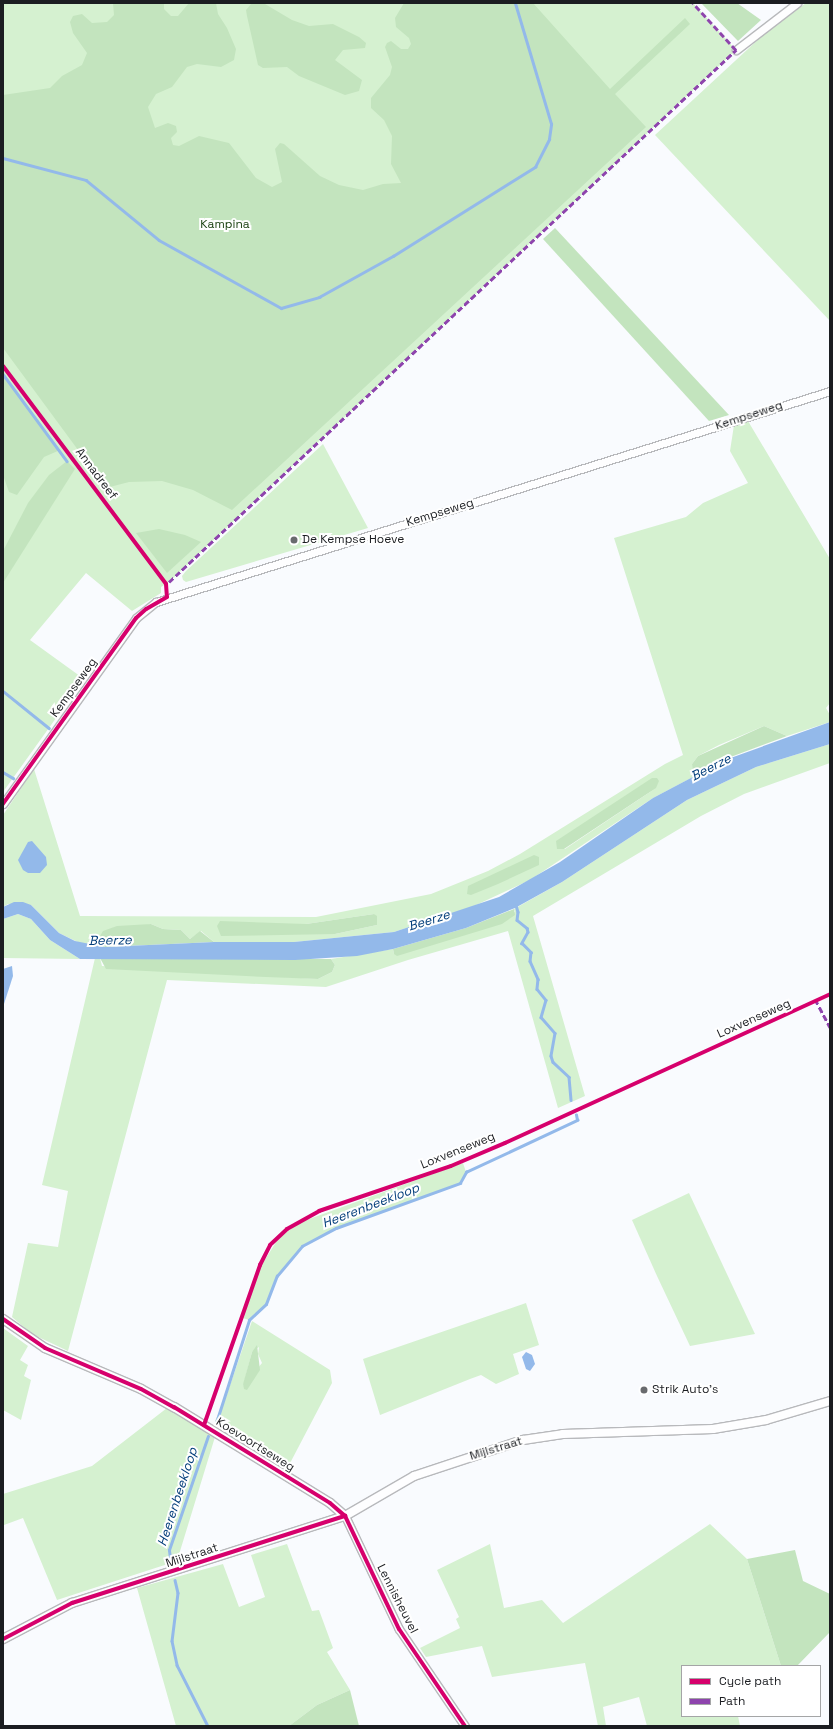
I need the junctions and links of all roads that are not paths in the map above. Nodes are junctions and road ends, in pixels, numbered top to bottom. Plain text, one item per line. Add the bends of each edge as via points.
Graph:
1 (797, 3) edge
2 (736, 50) dead end
3 (830, 391) edge
4 (3, 804) edge
5 (3, 1319) edge
6 (830, 1401) edge
7 (346, 1516) junction
8 (3, 1639) edge
9 (464, 1726) edge

1 - 2 street
3 - 4 street, Kempseweg via 156,602 136,618
5 - 7 street, Koevoortseweg via 45,1348 141,1389 174,1407 330,1503
6 - 7 street, Mijlstraat via 766,1420 713,1429 563,1434 523,1440 414,1476
7 - 8 street, Mijlstraat via 72,1603
7 - 9 street, Lennisheuvel via 399,1629

